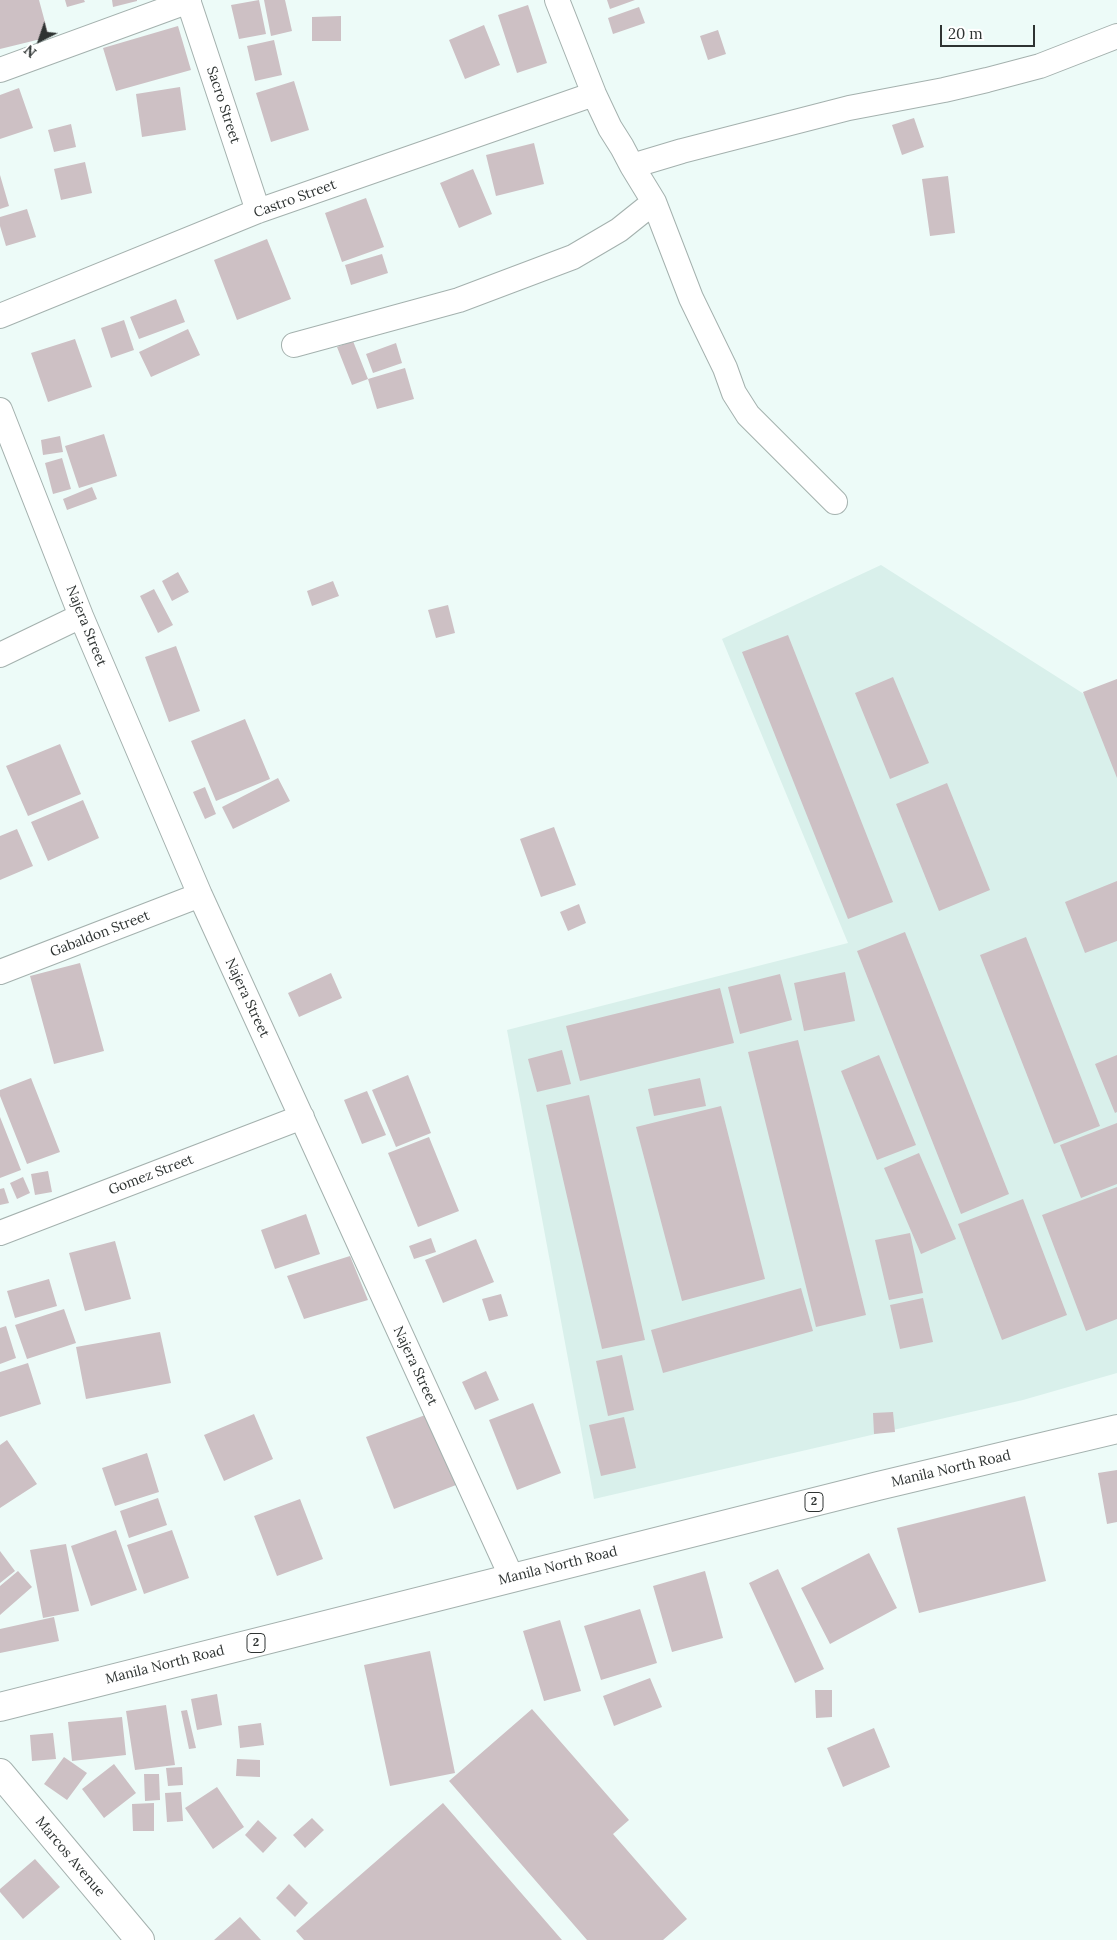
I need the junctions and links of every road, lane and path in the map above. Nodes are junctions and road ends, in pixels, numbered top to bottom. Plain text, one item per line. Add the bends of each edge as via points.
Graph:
1 (557, 0) edge
2 (189, 1) edge
3 (1117, 36) edge
4 (0, 70) edge
5 (594, 94) junction
6 (632, 166) junction
7 (654, 202) junction
8 (258, 211) junction
9 (0, 316) edge
10 (294, 345) dead end
11 (0, 410) edge
12 (835, 502) dead end
13 (81, 616) junction
14 (0, 654) edge
15 (200, 895) junction
16 (0, 972) edge
17 (302, 1117) junction
18 (0, 1233) edge
19 (1117, 1429) edge
20 (512, 1578) junction
21 (0, 1707) edge
22 (0, 1773) edge
23 (140, 1940) edge

1 - 5 street
2 - 4 street
2 - 8 street, Sacro Street
3 - 6 street via 1040,66 944,90 849,108
5 - 6 street
5 - 8 street, Castro Street
6 - 7 street
7 - 10 street via 620,230 573,257 459,300
7 - 12 street via 691,298 739,401 773,442
8 - 9 street, Castro Street
11 - 13 street, Najera Street
13 - 14 street
13 - 15 street, Najera Street
15 - 16 street, Gabaldon Street
15 - 17 street, Najera Street
17 - 18 street, Gomez Street
17 - 20 street, Najera Street
19 - 20 main road, Manila North Road / 2
20 - 21 main road, Manila North Road / 2
22 - 23 main road, Marcos Avenue

